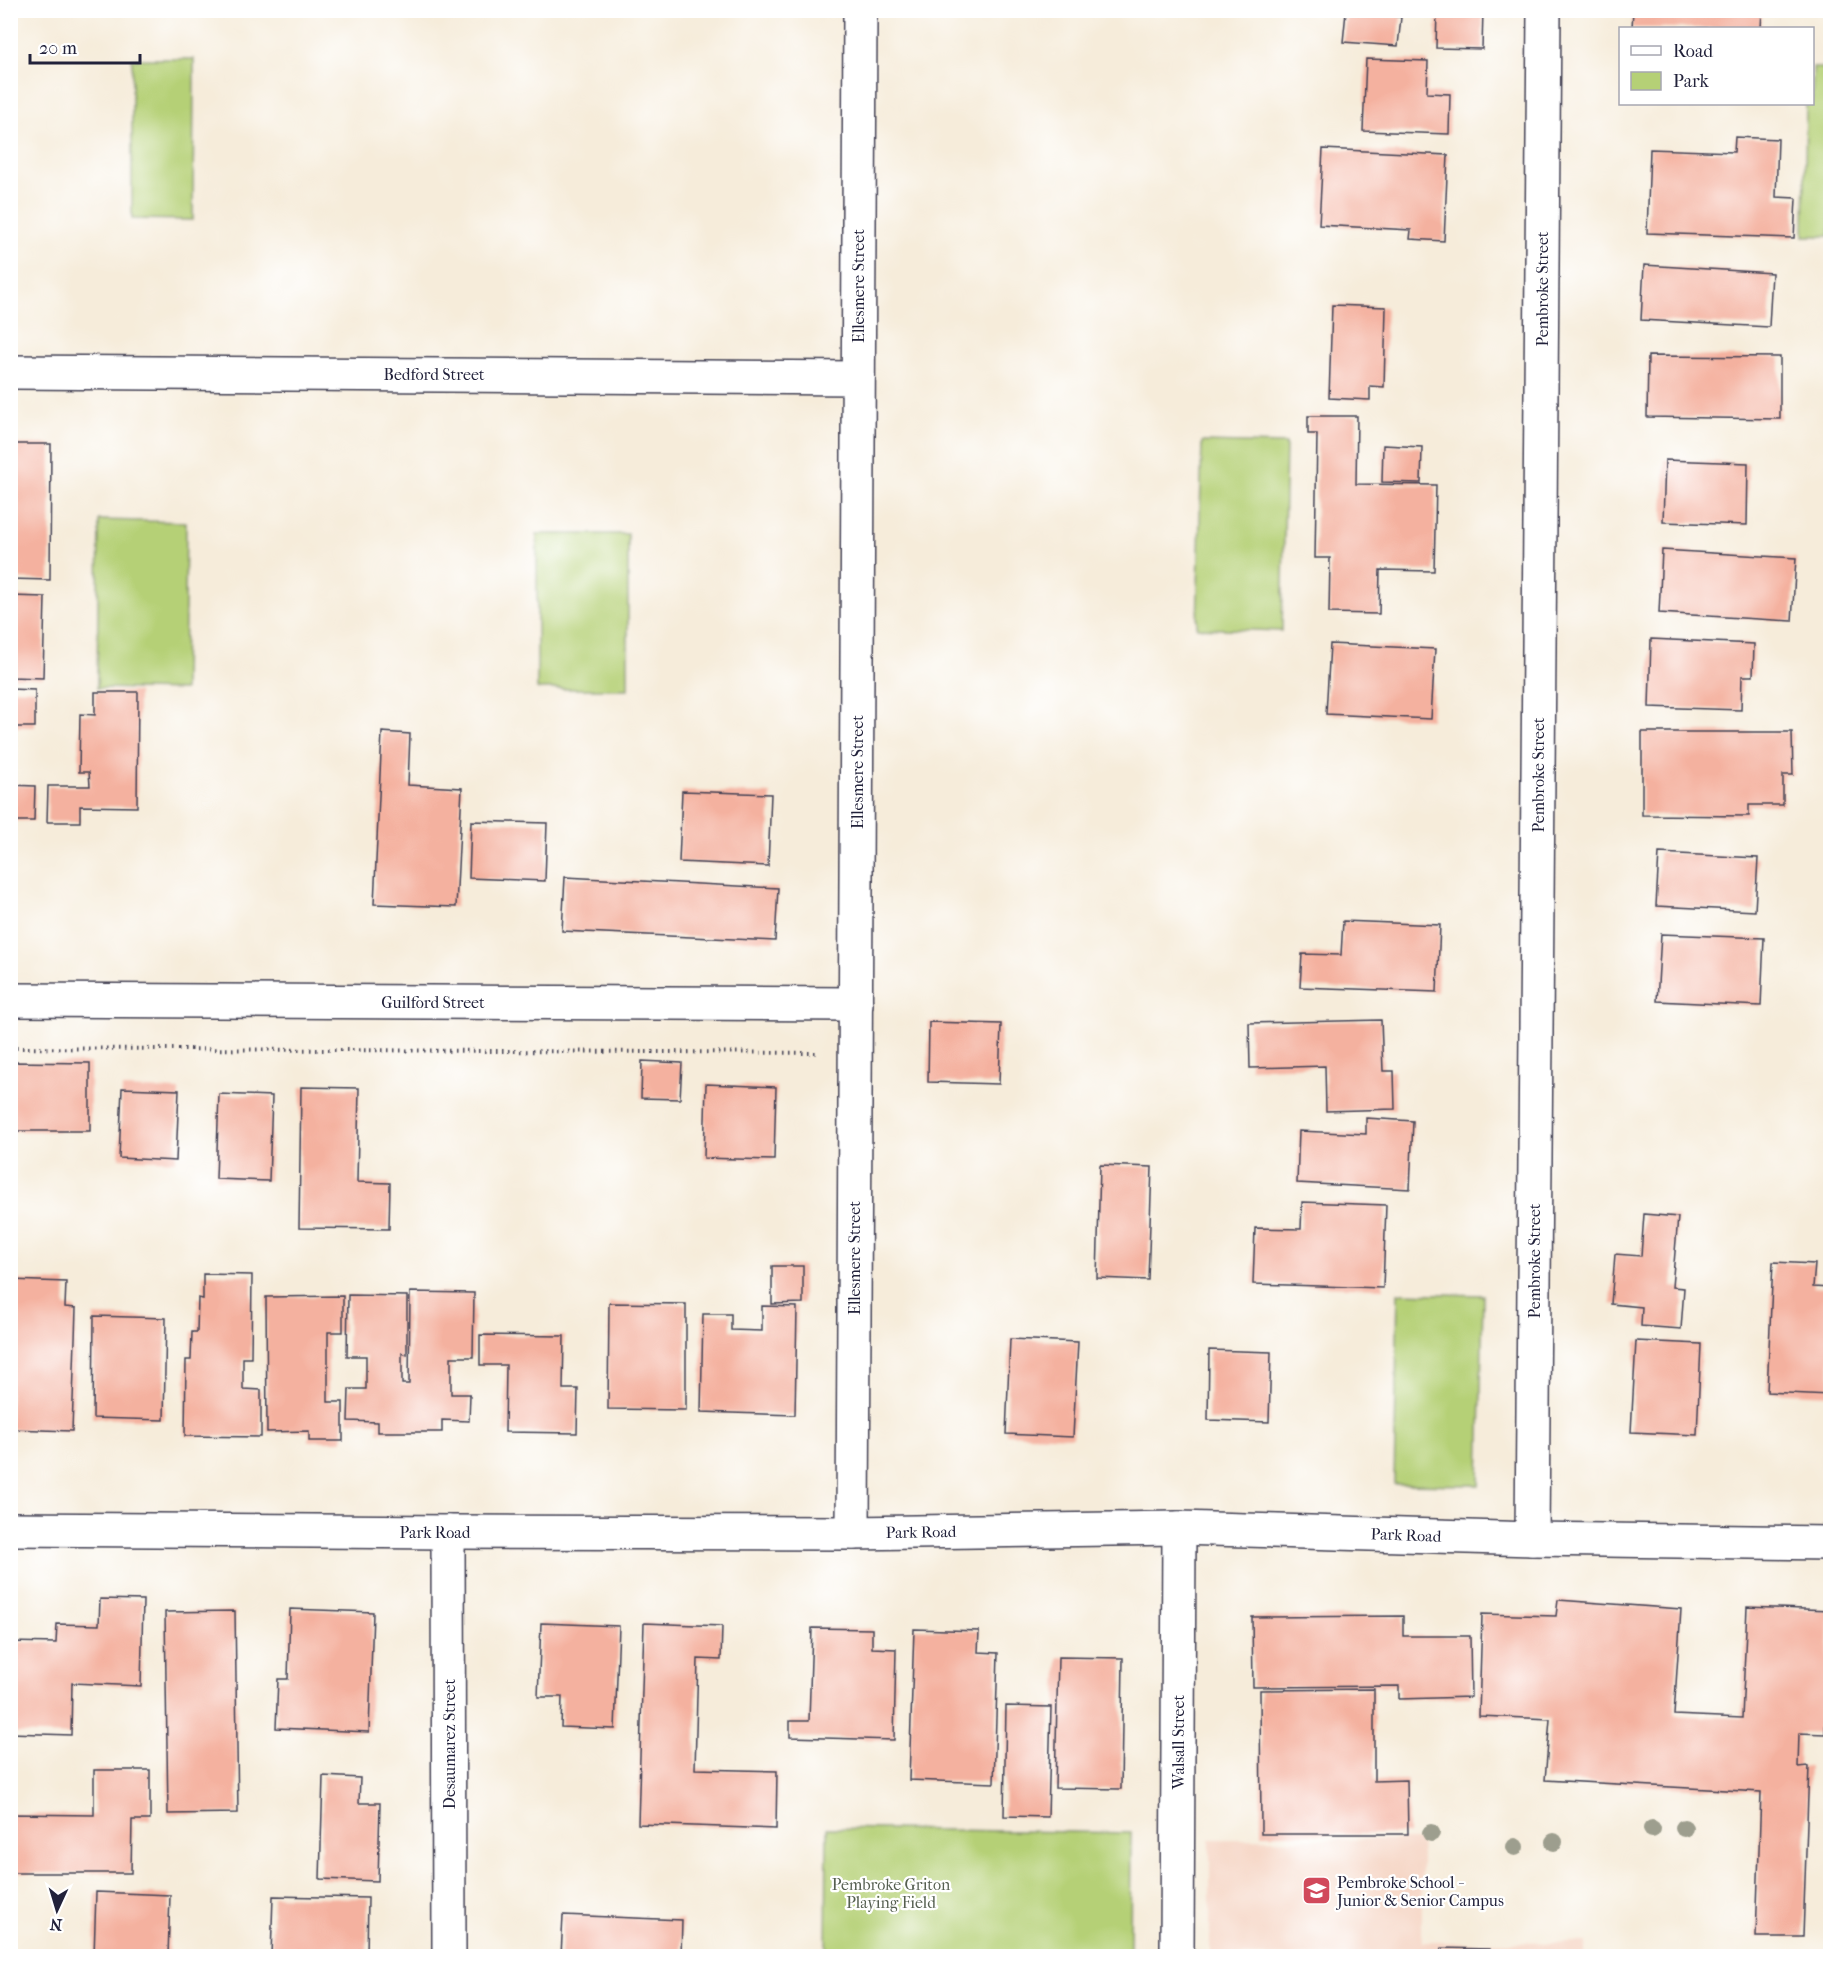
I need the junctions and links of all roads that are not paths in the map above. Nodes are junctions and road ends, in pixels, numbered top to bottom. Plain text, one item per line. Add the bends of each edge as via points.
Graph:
1 (860, 10) edge
2 (1544, 10) edge
3 (10, 372) edge
4 (858, 378) junction
5 (10, 1000) edge
6 (856, 1004) junction
7 (1179, 1528) junction
8 (10, 1529) edge
9 (448, 1532) junction
10 (853, 1533) junction
11 (1532, 1539) junction
12 (1830, 1543) edge
13 (449, 1956) edge
14 (1178, 1956) edge

1 - 4 street, Ellesmere Street
2 - 11 street, Pembroke Street
3 - 4 street, Bedford Street
4 - 6 street, Ellesmere Street
5 - 6 street, Guilford Street
6 - 10 street, Ellesmere Street
7 - 10 street, Park Road
7 - 11 street, Park Road
7 - 14 street, Walsall Street
8 - 9 street, Park Road
9 - 10 street, Park Road
9 - 13 street, Desaumarez Street
11 - 12 street, Park Road

